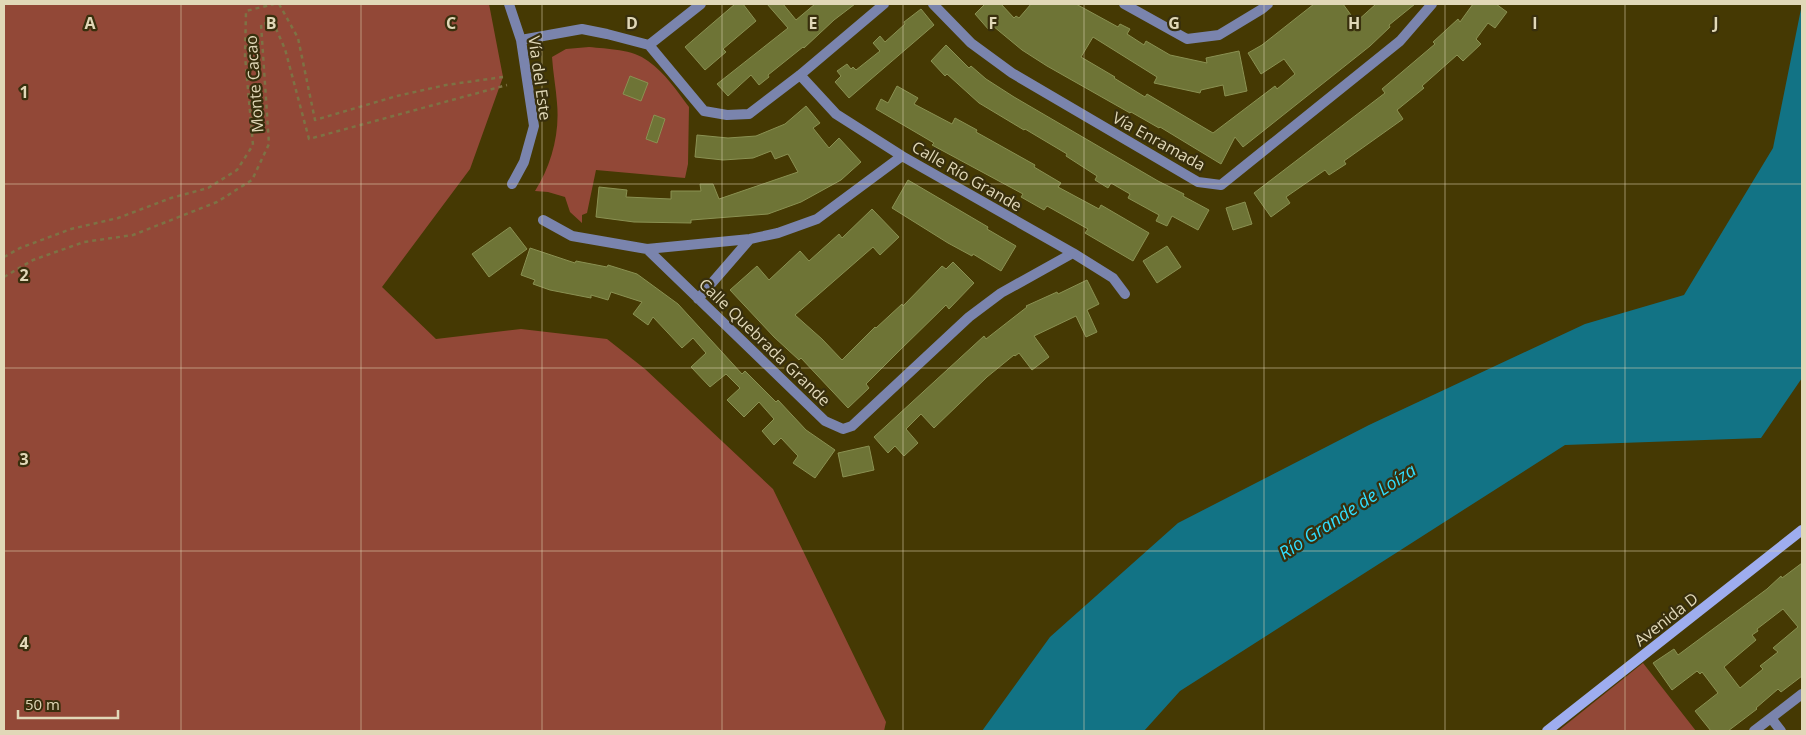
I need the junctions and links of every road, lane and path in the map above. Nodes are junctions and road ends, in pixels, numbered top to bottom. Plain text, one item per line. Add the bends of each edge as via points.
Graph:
1 (274, 4) edge
2 (279, 4) edge
3 (509, 4) edge
4 (701, 4) edge
5 (884, 4) edge
6 (933, 4) edge
7 (1124, 4) edge
8 (1268, 4) edge
9 (1432, 4) edge
10 (521, 40) junction
11 (649, 46) junction
12 (800, 75) junction
13 (503, 77) dead end
14 (507, 85) dead end
15 (902, 156) junction
16 (512, 184) dead end
17 (543, 220) dead end
18 (750, 239) junction
19 (647, 249) junction
20 (1073, 253) junction
21 (4, 257) edge
22 (4, 277) edge
23 (1125, 294) dead end
24 (698, 298) junction
25 (1802, 530) edge
26 (1802, 694) edge
27 (1771, 718) junction
28 (1548, 731) edge
29 (1754, 731) edge
30 (1781, 731) edge

1 - 21 path via 246,11 245,56 253,145 237,170 208,188 118,218 71,229
2 - 13 path via 298,38 315,120 397,96
3 - 10 street, Vía del Este
4 - 11 street
5 - 12 street
6 - 9 street, Vía Enramada via 971,42 1012,73 1198,182 1221,185 1400,41
7 - 8 street via 1187,39 1218,35
10 - 11 street via 582,29
10 - 16 street, Vía del Este via 534,126 524,162
11 - 12 street via 704,111 749,114
12 - 15 street, Calle Río Grande via 836,114
14 - 22 path, Monte Cacao via 310,139 273,22 261,24 269,144 252,180 217,202 133,234 84,242 33,260
15 - 18 street via 817,220
15 - 20 street, Calle Río Grande
17 - 19 street via 572,236
18 - 19 street
18 - 24 street
19 - 24 street, Calle Quebrada Grande
20 - 23 street, Calle Río Grande via 1113,278
20 - 24 street, Calle Quebrada Grande via 988,302 852,426 843,429 825,421
25 - 28 street, Avenida D
26 - 27 street
27 - 29 street
27 - 30 street

